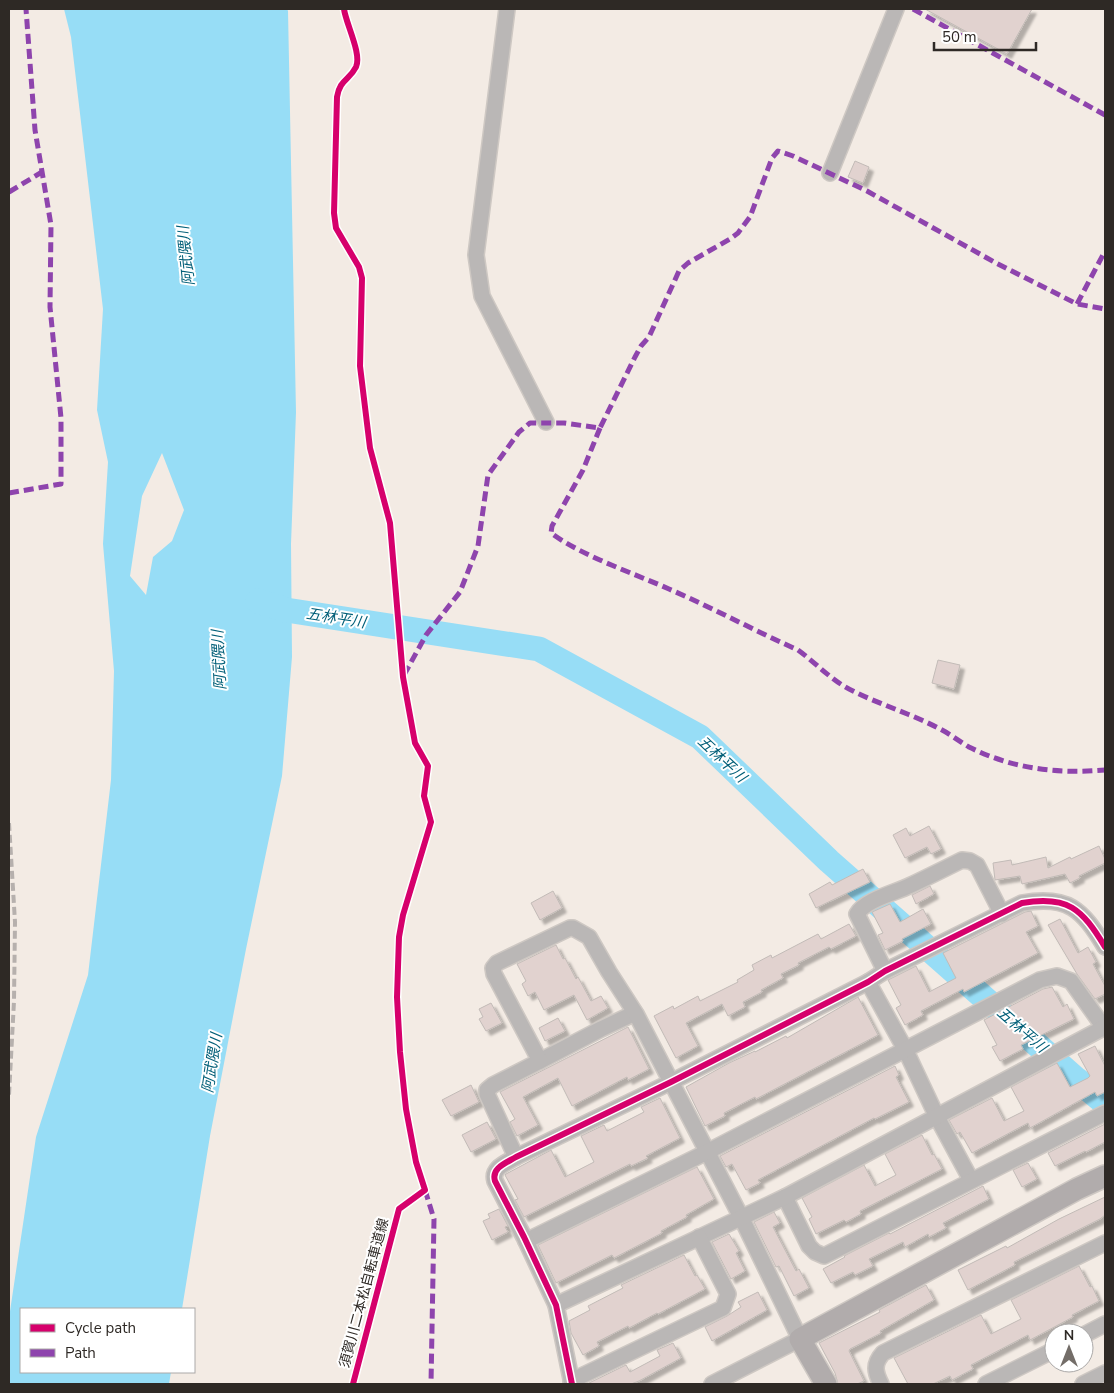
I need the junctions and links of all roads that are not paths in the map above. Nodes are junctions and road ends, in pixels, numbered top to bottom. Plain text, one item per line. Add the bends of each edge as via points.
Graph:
1 (507, 9) edge
2 (896, 9) edge
3 (830, 173) dead end
4 (546, 422) dead end
5 (1002, 914) junction
6 (1105, 948) edge
7 (885, 971) junction
8 (868, 982) junction
9 (635, 1013) junction
10 (1105, 1028) edge
11 (905, 1049) junction
12 (540, 1061) junction
13 (672, 1082) junction
14 (1105, 1113) edge
15 (937, 1117) junction
16 (707, 1152) junction
17 (516, 1156) junction
18 (1105, 1176) edge
19 (971, 1180) junction
20 (785, 1197) junction
21 (741, 1218) junction
22 (699, 1237) junction
23 (526, 1241) junction
24 (1103, 1249) edge
25 (556, 1305) junction
26 (800, 1338) junction
27 (1044, 1355) edge
28 (1105, 1372) edge
29 (572, 1382) edge
30 (712, 1384) edge
31 (826, 1384) edge
32 (881, 1384) edge
33 (986, 1384) edge
34 (1083, 1384) edge

1 - 4 street via 476,255 482,296
2 - 3 street
5 - 6 street via 1022,903 1056,900 1079,912
5 - 7 street
5 - 7 street via 977,865 962,860 878,899 857,914
7 - 8 street
8 - 11 street
8 - 13 street
9 - 12 street
9 - 12 street via 589,937 573,928 497,963 493,968 494,974
9 - 13 street
10 - 11 street via 1071,981 1050,976
10 - 15 street
11 - 15 street
11 - 16 street
12 - 17 street via 487,1090
13 - 16 street
13 - 17 street
14 - 19 street
15 - 19 street
15 - 20 street
16 - 21 street
16 - 23 street
17 - 23 street via 496,1169 493,1175
18 - 26 street
19 - 20 street via 824,1256 809,1246
20 - 21 street
21 - 22 street
21 - 26 street
22 - 25 street
22 - 29 street via 728,1294 723,1308
23 - 25 street
24 - 32 street via 883,1353 876,1366
25 - 29 street
26 - 30 street
26 - 31 street
27 - 33 street
28 - 34 street

